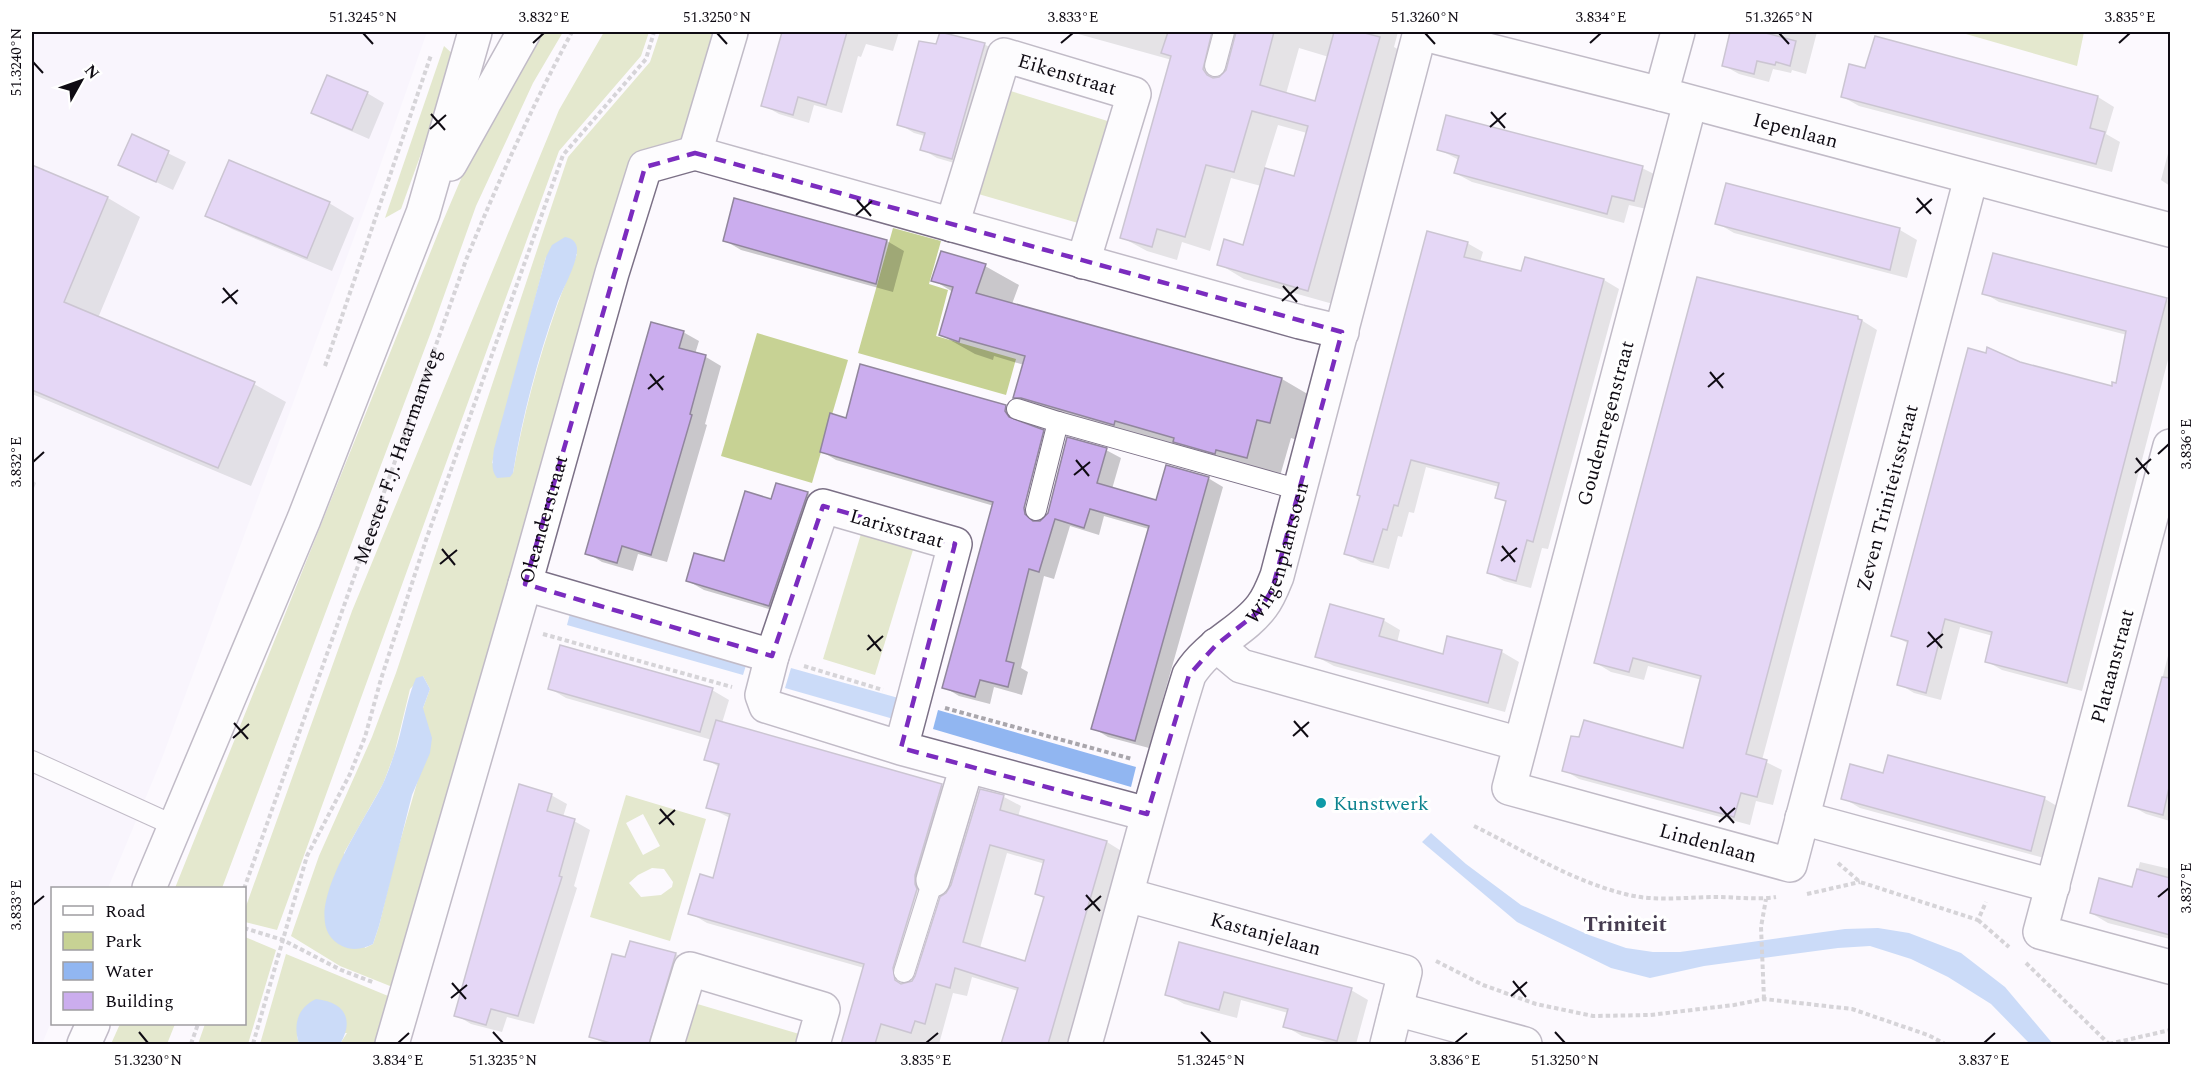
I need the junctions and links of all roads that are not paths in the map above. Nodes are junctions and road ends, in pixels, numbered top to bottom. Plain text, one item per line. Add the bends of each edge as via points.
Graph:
1 (475, 32) edge
2 (524, 32) edge
3 (731, 32) edge
4 (1224, 32) edge
5 (1419, 32) edge
6 (1678, 32) edge
7 (1215, 66) dead end
8 (1676, 98) junction
9 (694, 153) junction
10 (1971, 178) junction
11 (423, 213) junction
12 (952, 225) junction
13 (2170, 230) edge
14 (1083, 262) junction
15 (1342, 332) junction
16 (1017, 409) dead end
17 (1058, 422) junction
18 (2170, 446) edge
19 (1300, 490) junction
20 (1036, 510) dead end
21 (525, 584) junction
22 (1216, 645) junction
23 (772, 656) junction
24 (1520, 744) junction
25 (901, 748) junction
26 (32, 761) edge
27 (967, 766) junction
28 (1147, 814) junction
29 (1802, 818) junction
30 (175, 826) junction
31 (933, 880) joint
32 (2053, 886) junction
33 (149, 887) edge
34 (1127, 896) junction
35 (2170, 967) edge
36 (904, 972) dead end
37 (1396, 1010) junction
38 (92, 1025) edge
39 (84, 1044) edge
40 (392, 1044) edge
41 (667, 1044) edge
42 (813, 1044) edge
43 (1085, 1044) edge
44 (1387, 1044) edge
45 (1525, 1044) edge

1 - 11 street
2 - 11 street
3 - 9 street
4 - 7 lane
5 - 8 street, Iepenlaan
5 - 15 street, Wilgenplantsoen
6 - 8 street, Goudenregenstraat
8 - 10 street, Iepenlaan
8 - 24 street, Goudenregenstraat
9 - 12 street
9 - 21 street, Oleanderstraat via 645,167
10 - 13 street, Iepenlaan
10 - 29 street, Zeven Triniteitsstraat
11 - 30 street via 304,519
12 - 14 street
12 - 14 street, Eikenstraat via 1004,55 1134,94
14 - 15 street
15 - 19 street, Wilgenplantsoen
16 - 17 lane
17 - 19 lane
17 - 20 lane
18 - 32 street, Plataanstraat
19 - 22 street, Wilgenplantsoen via 1276,576 1264,604
21 - 23 street
21 - 40 street, Oleanderstraat
22 - 24 street via 1241,666
22 - 28 street, Wilgenplantsoen via 1190,675
23 - 25 street, Larixstraat via 762,695 766,706
23 - 25 street, Larixstraat via 823,506 955,544
24 - 29 street, Lindenlaan via 1509,788 1790,865
25 - 27 street
26 - 30 lane
27 - 28 street
27 - 31 street
28 - 34 street, Wilgenplantsoen
29 - 32 street
30 - 33 street
31 - 36 lane
32 - 35 street via 2040,932
34 - 37 street, Kastanjelaan via 1420,966
34 - 43 street, Wilgenplantsoen
37 - 44 street
37 - 45 street
38 - 39 street
41 - 42 street via 690,969 823,1009

